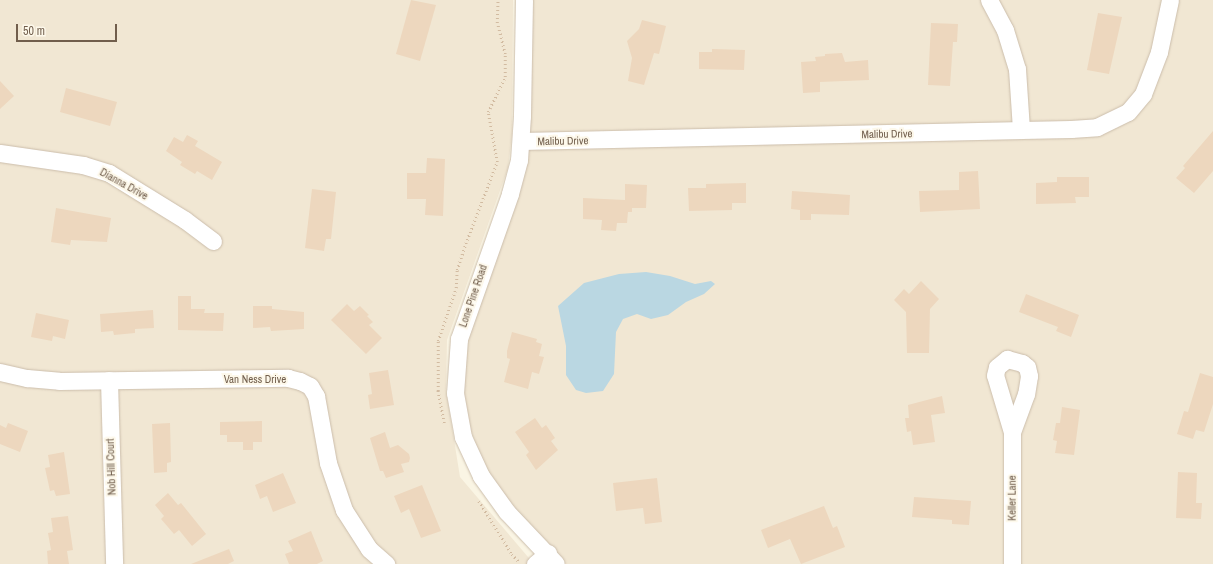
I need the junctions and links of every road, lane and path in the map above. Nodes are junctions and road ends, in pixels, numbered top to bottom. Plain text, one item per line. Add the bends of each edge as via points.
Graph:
1 (524, 0) edge
2 (989, 0) edge
3 (1170, 0) edge
4 (1021, 130) junction
5 (521, 141) junction
6 (0, 153) edge
7 (213, 241) dead end
8 (0, 372) edge
9 (109, 380) junction
10 (1012, 432) dead end
11 (516, 558) dead end
12 (116, 560) edge
13 (546, 560) edge
14 (386, 564) edge
15 (522, 564) edge
16 (1012, 564) edge

1 - 5 street, Lone Pine Road
2 - 4 street via 1004,30 1017,69
3 - 4 street, Malibu Drive via 1152,76 1143,94 1128,112 1098,127
4 - 5 street, Malibu Drive
5 - 13 street, Lone Pine Road via 510,194 459,339 455,393 463,437 481,476
6 - 7 street, Dianna Drive via 83,165 108,173 185,220
8 - 9 street, Van Ness Drive via 45,380
9 - 12 street, Nob Hill Court
9 - 14 street, Van Ness Drive via 288,378 310,386 316,396 328,463 344,510 369,549
10 - 16 street, Keller Lane
11 - 15 path

